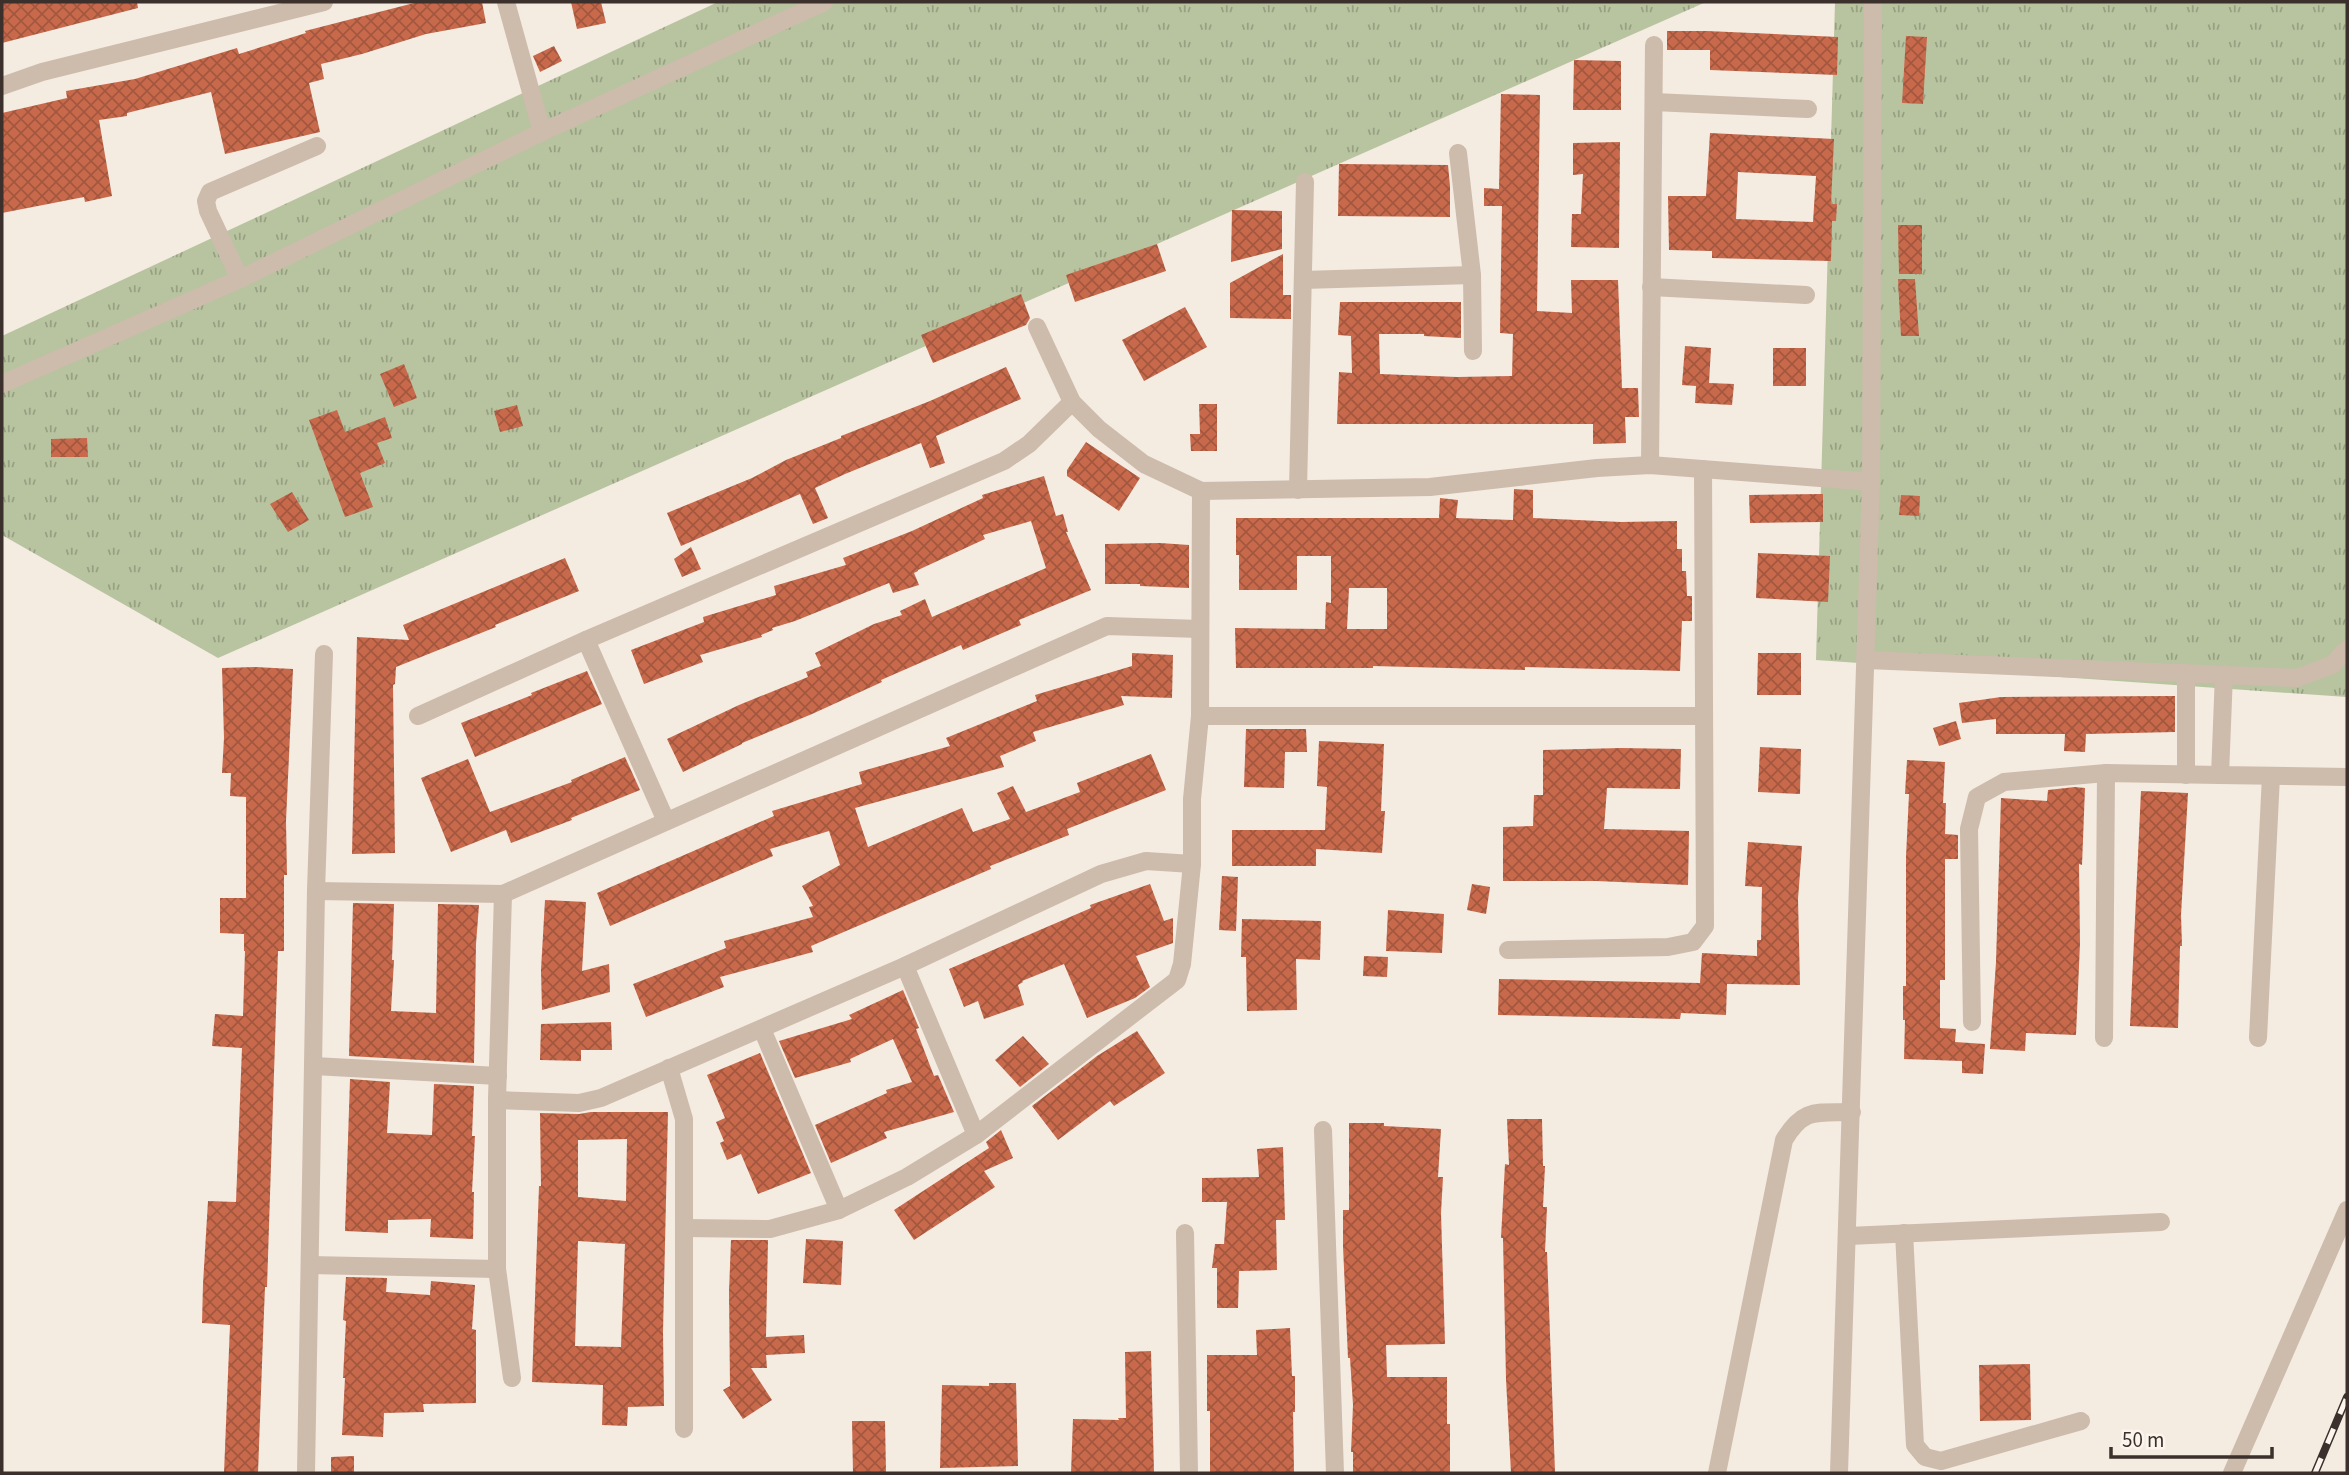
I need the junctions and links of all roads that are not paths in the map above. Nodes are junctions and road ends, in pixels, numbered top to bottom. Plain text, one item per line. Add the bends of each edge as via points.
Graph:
1 (324, 2) edge
2 (506, 2) edge
3 (824, 2) edge
4 (1872, 2) edge
5 (1654, 45) dead end
6 (2, 86) edge
7 (1654, 102) junction
8 (1808, 109) dead end
9 (542, 132) junction
10 (317, 146) dead end
11 (1458, 153) dead end
12 (1305, 182) dead end
13 (1472, 275) junction
14 (240, 279) junction
15 (1303, 281) junction
16 (1651, 287) junction
17 (1806, 295) dead end
18 (1037, 327) dead end
19 (1473, 351) dead end
20 (2, 384) edge
21 (1072, 402) junction
22 (1650, 465) junction
23 (1703, 469) junction
24 (1871, 482) junction
25 (1298, 489) junction
26 (1201, 491) junction
27 (1200, 629) junction
28 (586, 640) junction
29 (2347, 649) edge
30 (324, 654) dead end
31 (1867, 660) junction
32 (2186, 673) junction
33 (2224, 674) junction
34 (418, 716) dead end
35 (1200, 716) junction
36 (1704, 716) junction
37 (2106, 773) junction
38 (2186, 775) junction
39 (2220, 775) junction
40 (2271, 776) junction
41 (2347, 777) edge
42 (666, 821) junction
43 (1192, 864) junction
44 (316, 891) junction
45 (503, 894) junction
46 (1508, 950) dead end
47 (905, 966) junction
48 (1972, 1022) dead end
49 (762, 1029) junction
50 (2104, 1038) dead end
51 (2258, 1038) dead end
52 (314, 1066) junction
53 (668, 1068) junction
54 (498, 1076) junction
55 (497, 1100) junction
56 (1852, 1112) junction
57 (1323, 1129) dead end
58 (976, 1135) junction
59 (839, 1210) junction
60 (2347, 1210) edge
61 (2161, 1222) dead end
62 (685, 1228) junction
63 (1185, 1233) dead end
64 (1904, 1233) junction
65 (1848, 1236) junction
66 (310, 1265) junction
67 (497, 1269) junction
68 (512, 1378) dead end
69 (2081, 1420) dead end
70 (684, 1429) dead end
71 (306, 1473) edge
72 (1189, 1473) edge
73 (1335, 1473) edge
74 (1717, 1473) edge
75 (1839, 1473) edge
76 (2232, 1473) edge

1 - 6 street
2 - 9 street
3 - 9 street
4 - 24 street
5 - 7 street
7 - 8 street
7 - 16 street
9 - 14 street
10 - 14 street via 210,192 208,211
11 - 13 street
12 - 15 street
13 - 15 street
13 - 19 street
14 - 20 street
15 - 25 street
16 - 17 street
16 - 22 street
18 - 21 street
21 - 26 street via 1144,464
21 - 28 street via 1029,444 1004,461
22 - 23 street
22 - 25 street via 1430,487
23 - 24 street
23 - 36 street
24 - 31 street
25 - 26 street
26 - 27 street
27 - 35 street
27 - 42 street via 1107,626
28 - 34 street
28 - 42 street
29 - 33 street via 2332,665 2297,678
30 - 44 street
31 - 32 street
31 - 56 street
32 - 33 street
32 - 38 street
33 - 39 street
35 - 36 street
35 - 43 street via 1192,799
36 - 46 street via 1705,926 1693,943
37 - 38 street
37 - 48 street via 2004,782 1977,797 1969,829
37 - 50 street
38 - 39 street
39 - 40 street
40 - 41 street
40 - 51 street
42 - 45 street
43 - 47 street via 1146,861 1101,874
43 - 58 street via 1177,980
44 - 45 street
44 - 52 street
45 - 54 street
47 - 49 street
47 - 58 street
49 - 53 street
49 - 59 street
52 - 54 street
52 - 66 street
53 - 55 street via 579,1103
53 - 62 street via 684,1119
54 - 55 street
55 - 67 street
56 - 65 street
56 - 74 street via 1804,1115 1784,1140
57 - 73 street
58 - 59 street via 907,1177
59 - 62 street via 770,1229
60 - 76 street
61 - 64 street
62 - 70 street
63 - 72 street
64 - 65 street
64 - 69 street via 1915,1445 1925,1457 1941,1461
65 - 75 street
66 - 67 street
66 - 71 street
67 - 68 street

